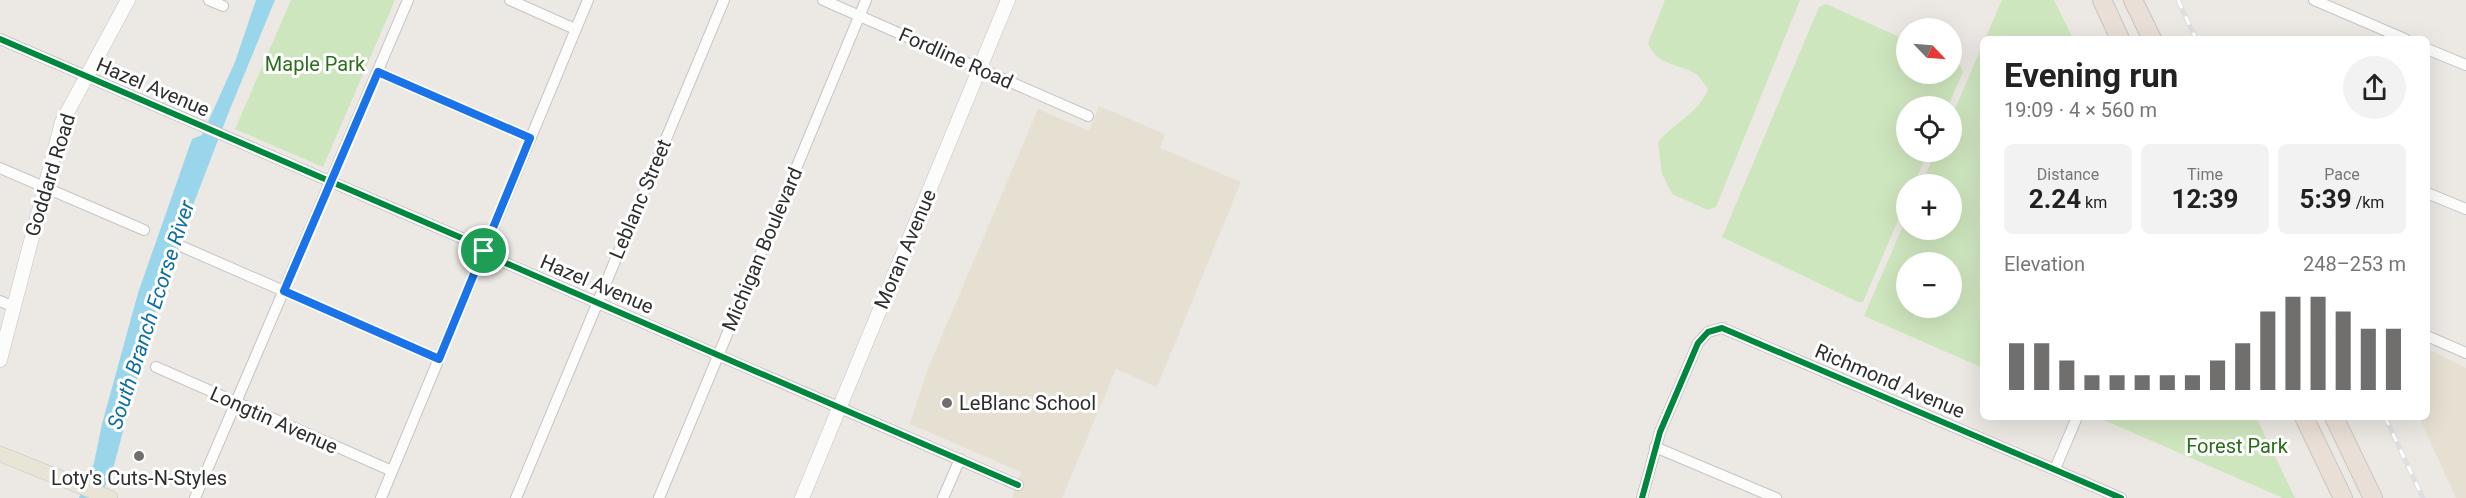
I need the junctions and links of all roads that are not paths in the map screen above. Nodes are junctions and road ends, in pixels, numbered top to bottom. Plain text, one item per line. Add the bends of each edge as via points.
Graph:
1 (128, 0) edge
2 (209, 0) edge
3 (408, 0) edge
4 (510, 0) edge
5 (588, 0) edge
6 (724, 0) edge
7 (823, 0) edge
8 (866, 0) edge
9 (1008, 0) edge
10 (2102, 0) edge
11 (2133, 0) edge
12 (2313, 0) edge
13 (224, 6) dead end
14 (860, 16) junction
15 (575, 29) junction
16 (2119, 36) edge
17 (2151, 36) edge
18 (2398, 36) edge
19 (0, 39) edge
20 (2430, 49) edge
21 (2466, 65) edge
22 (980, 68) junction
23 (378, 72) junction
24 (87, 76) junction
25 (1088, 116) dead end
26 (530, 138) junction
27 (0, 168) edge
28 (331, 181) junction
29 (44, 188) junction
30 (2430, 194) edge
31 (2466, 209) edge
32 (144, 230) dead end
33 (183, 247) dead end
34 (484, 251) junction
35 (284, 291) junction
36 (0, 301) edge
37 (598, 302) junction
38 (14, 307) junction
39 (2430, 337) edge
40 (2466, 353) edge
41 (718, 354) junction
42 (439, 359) junction
43 (0, 360) edge
44 (156, 368) dead end
45 (235, 403) junction
46 (839, 407) junction
47 (2076, 420) edge
48 (2305, 420) edge
49 (2335, 420) edge
50 (1655, 447) junction
51 (0, 453) edge
52 (960, 459) junction
53 (2055, 469) junction
54 (392, 471) junction
55 (1018, 485) dead end
56 (108, 497) edge
57 (195, 498) edge
58 (381, 498) edge
59 (516, 498) edge
60 (659, 498) edge
61 (802, 498) edge
62 (944, 498) edge
63 (1642, 498) edge
64 (1776, 498) edge
65 (2121, 498) edge
66 (2343, 498) edge
67 (2373, 498) edge

1 - 24 main road, Goddard Road
2 - 13 street
3 - 23 street
4 - 15 street
5 - 15 street
6 - 37 street, Leblanc Street
7 - 14 street, Fordline Road
8 - 14 street, Michigan Boulevard
9 - 22 main road, Moran Avenue
10 - 16 highway
11 - 17 highway
12 - 18 street
14 - 22 street, Fordline Road
14 - 41 street, Michigan Boulevard
15 - 26 street
19 - 24 street, Hazel Avenue
20 - 21 street
22 - 25 street, Fordline Road
22 - 46 main road, Moran Avenue
23 - 26 street
23 - 28 street
24 - 28 street, Hazel Avenue
24 - 29 main road, Goddard Road via 62,122
26 - 34 street
27 - 29 street
28 - 34 street, Hazel Avenue
28 - 35 street
29 - 32 street
29 - 38 main road, Goddard Road
30 - 31 street
33 - 35 street
34 - 37 street, Hazel Avenue
34 - 42 street
35 - 42 street
35 - 45 street
36 - 38 street
37 - 41 street, Hazel Avenue
37 - 59 street, Leblanc Street
38 - 43 main road, Goddard Road
39 - 40 street
41 - 46 street, Hazel Avenue
41 - 60 street, Michigan Boulevard
42 - 54 street
44 - 45 street, Longtin Avenue
45 - 54 street, Longtin Avenue
45 - 57 street
46 - 52 street, Hazel Avenue
46 - 61 main road, Moran Avenue
47 - 53 street
48 - 66 highway
49 - 67 highway
50 - 53 street, Richmond Avenue via 1698,343 1712,330 1731,330
50 - 63 street
50 - 64 street
51 - 56 main road
52 - 55 street, Hazel Avenue
52 - 62 street
53 - 65 street, Richmond Avenue
54 - 58 street

